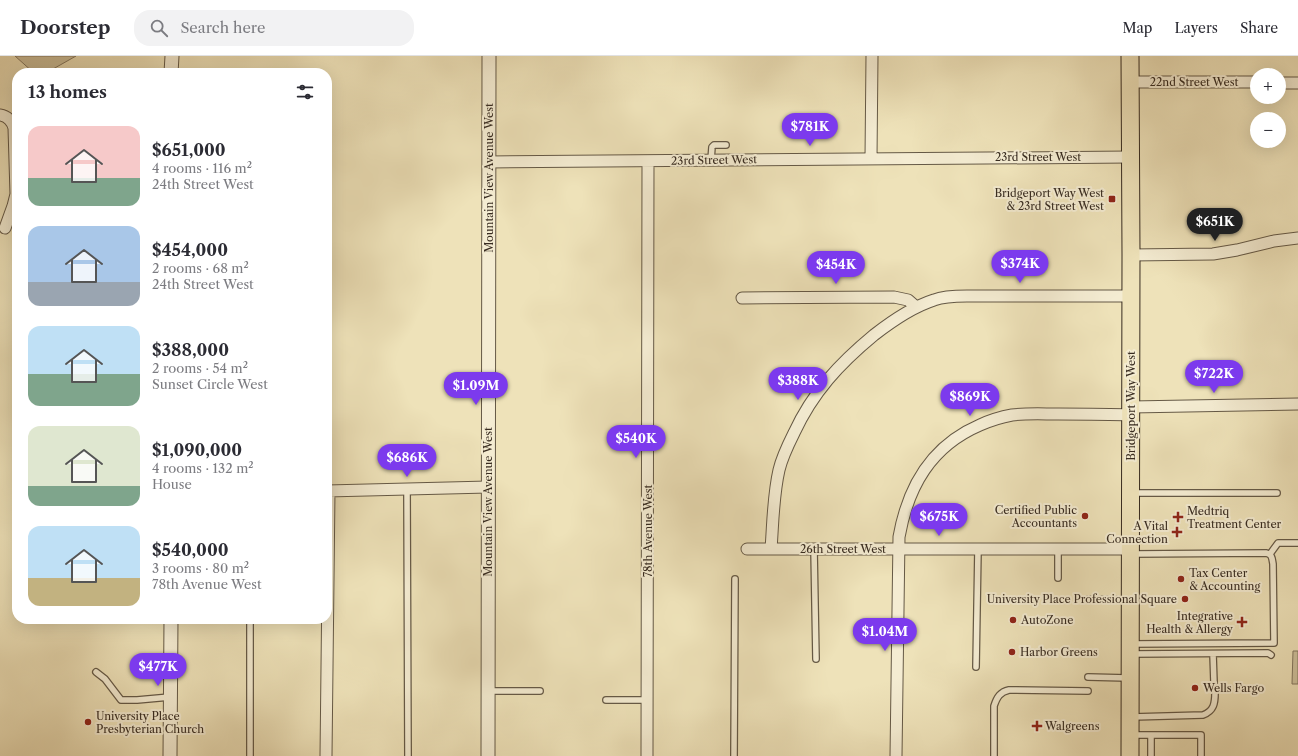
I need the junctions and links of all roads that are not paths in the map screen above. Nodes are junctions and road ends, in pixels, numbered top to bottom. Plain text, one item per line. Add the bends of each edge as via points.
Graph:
1 (172, 56) edge
2 (488, 56) edge
3 (872, 56) edge
4 (1130, 56) edge
5 (171, 68) edge
6 (1130, 82) junction
7 (1250, 82) edge
8 (1286, 82) edge
9 (1298, 83) edge
10 (0, 115) edge
11 (12, 122) edge
12 (726, 145) dead end
13 (1130, 157) junction
14 (871, 158) junction
15 (711, 160) junction
16 (648, 161) junction
17 (489, 162) junction
18 (12, 209) edge
19 (5, 228) dead end
20 (1298, 238) edge
21 (1131, 255) junction
22 (1131, 296) junction
23 (742, 298) dead end
24 (916, 307) junction
25 (1298, 404) edge
26 (1131, 411) junction
27 (488, 487) junction
28 (407, 489) junction
29 (332, 491) edge
30 (1131, 493) junction
31 (1277, 493) dead end
32 (1298, 543) edge
33 (747, 549) dead end
34 (771, 549) junction
35 (814, 549) junction
36 (898, 549) junction
37 (978, 549) junction
38 (1058, 549) junction
39 (1130, 552) junction
40 (1270, 554) junction
41 (1058, 578) dead end
42 (735, 579) dead end
43 (1089, 599) dead end
44 (1130, 600) junction
45 (171, 624) edge
46 (250, 624) edge
47 (327, 624) edge
48 (1130, 649) junction
49 (1214, 654) junction
50 (1271, 654) dead end
51 (816, 659) dead end
52 (976, 667) dead end
53 (96, 672) dead end
54 (1088, 677) dead end
55 (1130, 678) junction
56 (1214, 683) dead end
57 (488, 691) junction
58 (540, 691) dead end
59 (1088, 691) dead end
60 (1215, 693) dead end
61 (170, 696) junction
62 (606, 700) dead end
63 (648, 700) junction
64 (1130, 717) junction
65 (1130, 735) junction
66 (1151, 735) junction
67 (170, 756) edge
68 (250, 756) edge
69 (326, 756) edge
70 (408, 756) edge
71 (488, 756) edge
72 (647, 756) edge
73 (734, 756) edge
74 (896, 756) edge
75 (994, 756) edge
76 (1130, 756) edge
77 (1152, 756) edge
78 (1201, 756) edge

1 - 5 street
2 - 17 street, Mountain View Avenue West
3 - 14 street
4 - 6 main road, Bridgeport Way West
6 - 7 street, 22nd Street West
6 - 13 main road, Bridgeport Way West
8 - 9 street
10 - 11 street
12 - 15 lane via 712,147
13 - 14 street, 23rd Street West
13 - 21 main road, Bridgeport Way West
14 - 15 street, 23rd Street West
15 - 16 street, 23rd Street West
16 - 17 street, 23rd Street West
16 - 63 street, 78th Avenue West
17 - 27 street, Mountain View Avenue West
18 - 19 street
20 - 21 street via 1274,240 1213,254
21 - 22 main road, Bridgeport Way West
22 - 24 street via 967,296 935,299
22 - 26 main road, Bridgeport Way West
23 - 24 street via 894,296 908,300
24 - 34 street via 882,329 846,359 826,381 809,406 788,446 779,470 774,498
25 - 26 street
26 - 30 main road, Bridgeport Way West
26 - 36 street via 1021,414 996,419 952,440 928,463 920,475 905,511
27 - 28 street
27 - 57 street, Mountain View Avenue West
28 - 29 street
28 - 70 lane
30 - 31 lane
30 - 39 main road, Bridgeport Way West
32 - 40 lane via 1278,543
33 - 34 street, 26th Street West
34 - 35 street, 26th Street West
35 - 36 street, 26th Street West
35 - 51 lane
36 - 37 street, 26th Street West
36 - 74 street
37 - 38 street, 26th Street West
37 - 52 lane
38 - 39 street, 26th Street West
38 - 41 lane
39 - 40 lane
39 - 44 main road, Bridgeport Way West
40 - 48 lane via 1273,564 1274,643
42 - 73 lane
43 - 44 lane
44 - 48 main road, Bridgeport Way West
45 - 61 street
46 - 68 lane
47 - 69 street
48 - 49 lane
48 - 55 main road, Bridgeport Way West
49 - 50 lane
49 - 56 lane
53 - 61 lane via 105,679 121,700
54 - 55 lane
55 - 64 main road, Bridgeport Way West
57 - 58 lane
57 - 71 street, Mountain View Avenue West
59 - 75 lane via 1010,690 1001,693 996,698 994,706
60 - 64 lane via 1212,709 1203,715
61 - 67 street
62 - 63 lane
63 - 72 street, 78th Avenue West
64 - 65 main road, Bridgeport Way West
65 - 66 lane
65 - 76 main road, Bridgeport Way West
66 - 77 lane
66 - 78 lane via 1201,735

